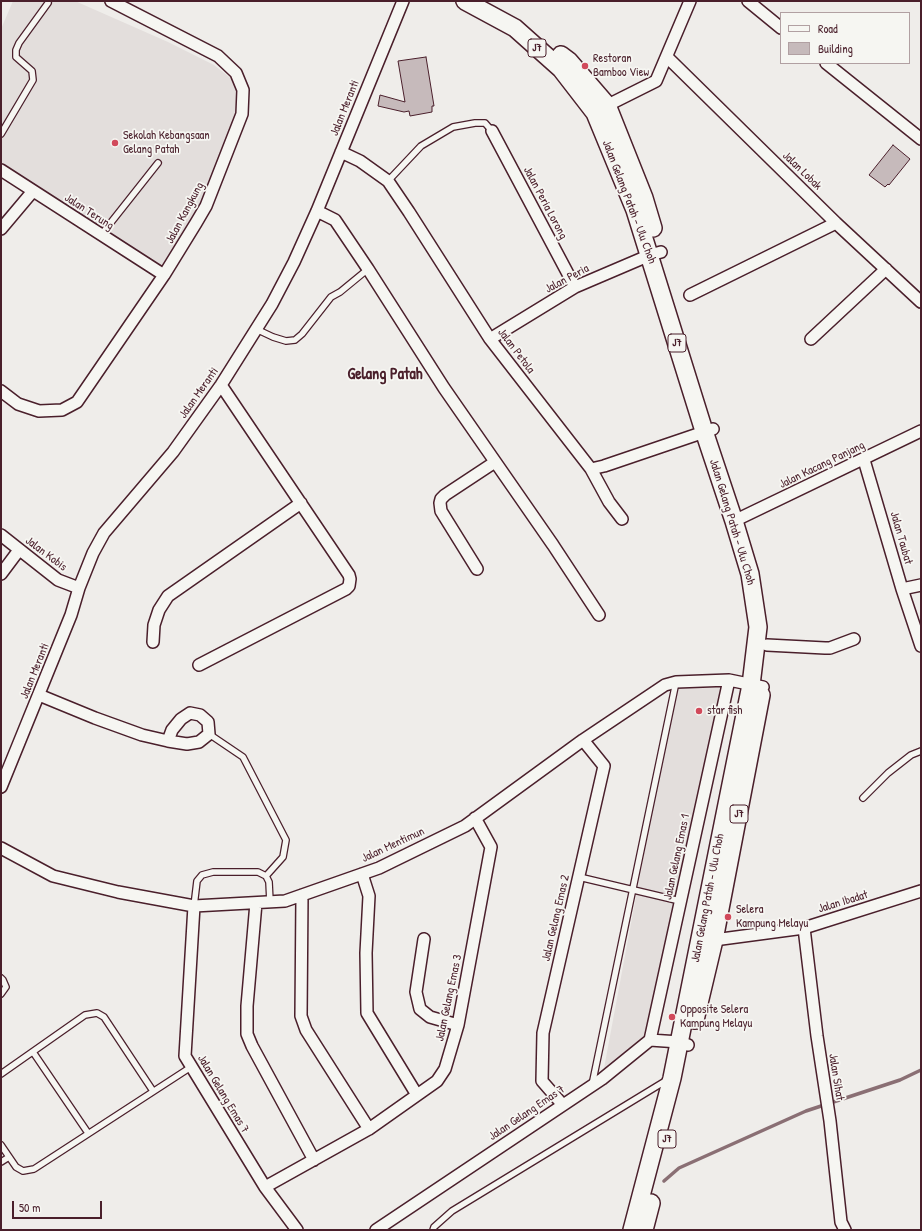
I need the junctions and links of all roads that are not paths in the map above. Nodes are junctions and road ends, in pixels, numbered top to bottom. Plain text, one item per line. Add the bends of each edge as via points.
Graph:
1 (111, 1) edge
2 (403, 1) edge
3 (465, 1) edge
4 (486, 1) edge
5 (690, 1) edge
6 (748, 1) edge
7 (48, 3) dead end
8 (780, 27) edge
9 (667, 57) junction
10 (827, 64) edge
11 (601, 109) junction
12 (492, 131) joint
13 (1, 134) edge
14 (921, 139) edge
15 (341, 152) junction
16 (158, 163) dead end
17 (1, 170) edge
18 (388, 182) junction
19 (33, 191) junction
20 (317, 211) junction
21 (836, 223) junction
22 (1, 229) edge
23 (101, 235) junction
24 (655, 253) junction
25 (368, 269) junction
26 (886, 269) junction
27 (164, 276) junction
28 (575, 287) junction
29 (690, 295) dead end
30 (921, 302) edge
31 (256, 329) junction
32 (490, 339) junction
33 (811, 339) dead end
34 (221, 385) junction
35 (1, 391) edge
36 (709, 430) junction
37 (921, 431) edge
38 (864, 460) junction
39 (495, 462) junction
40 (591, 469) junction
41 (301, 504) junction
42 (622, 519) dead end
43 (739, 519) junction
44 (1, 535) edge
45 (19, 550) junction
46 (477, 569) dead end
47 (1, 574) edge
48 (921, 584) edge
49 (79, 588) junction
50 (902, 589) junction
51 (599, 615) dead end
52 (854, 639) dead end
53 (153, 642) dead end
54 (767, 645) junction
55 (921, 646) edge
56 (199, 665) dead end
57 (729, 680) junction
58 (676, 682) junction
59 (757, 686) junction
60 (39, 694) junction
61 (209, 734) junction
62 (583, 740) junction
63 (168, 741) junction
64 (921, 751) edge
65 (1, 787) edge
66 (863, 798) dead end
67 (475, 818) junction
68 (1, 848) edge
69 (362, 874) junction
70 (266, 876) junction
71 (579, 877) junction
72 (633, 890) junction
73 (921, 891) edge
74 (302, 895) junction
75 (680, 901) junction
76 (270, 902) junction
77 (256, 903) junction
78 (194, 906) junction
79 (804, 928) junction
80 (424, 939) dead end
81 (707, 939) junction
82 (1, 978) edge
83 (1, 994) edge
84 (458, 1025) junction
85 (650, 1040) junction
86 (684, 1044) junction
87 (34, 1052) junction
88 (191, 1067) junction
89 (1, 1074) edge
90 (674, 1078) junction
91 (592, 1085) junction
92 (153, 1091) junction
93 (417, 1095) junction
94 (562, 1104) junction
95 (369, 1129) junction
96 (88, 1133) junction
97 (1, 1145) edge
98 (9, 1157) junction
99 (314, 1160) junction
100 (1, 1162) edge
101 (265, 1187) junction
102 (297, 1230) edge
103 (376, 1230) edge
104 (433, 1230) edge
105 (632, 1230) edge
106 (644, 1230) edge
107 (845, 1230) edge

1 - 27 street, Jalan Kangkung via 218,56 236,73 243,90 242,114 206,206
2 - 15 street, Jalan Meranti
3 - 11 main road, Jalan Gelang Patah - Ulu Choh / J7 via 515,28
4 - 11 main road, Jalan Gelang Patah - Ulu Choh / J7 via 520,19 563,57
5 - 9 street
6 - 8 street
7 - 13 lane via 16,50 16,57 32,71 33,80
9 - 11 street via 656,81
9 - 21 street, Jalan Lobak
10 - 14 street
11 - 24 main road, Jalan Gelang Patah - Ulu Choh / J7 via 644,198
12 - 18 lane via 485,123 453,127 421,146
12 - 28 street, Jalan Peria Lorong
15 - 18 street, Jalan Petola via 360,160
15 - 20 street, Jalan Meranti
16 - 23 lane
17 - 19 street, Jalan Terung
18 - 32 street, Jalan Petola via 410,212
19 - 22 street
19 - 23 street, Jalan Terung
20 - 25 street via 335,220
20 - 31 street, Jalan Meranti via 294,262
21 - 26 street, Jalan Lobak
21 - 29 street
23 - 27 street, Jalan Terung
24 - 28 street, Jalan Peria
24 - 36 main road, Jalan Gelang Patah - Ulu Choh / J7
25 - 31 lane via 331,297 302,334 294,340 273,338
25 - 39 street
26 - 30 street, Jalan Lobak
26 - 33 street
27 - 35 street, Jalan Kangkung via 77,402 62,410 39,411 18,404
28 - 32 street, Jalan Peria
31 - 34 street, Jalan Meranti
32 - 40 street, Jalan Petola
34 - 41 street
34 - 49 street, Jalan Meranti via 173,452 104,533
36 - 40 street
36 - 43 main road, Jalan Gelang Patah - Ulu Choh / J7
37 - 38 street, Jalan Kacang Panjang
38 - 43 street, Jalan Kacang Panjang
38 - 50 street, Jalan Taubat
39 - 46 street via 445,496 440,503 441,511
39 - 51 street
40 - 42 street, Jalan Petola via 609,502
41 - 53 street via 168,596 159,610 154,625
41 - 56 street via 349,575 349,586
43 - 54 main road, Jalan Gelang Patah - Ulu Choh / J7 via 759,573 769,627
43 - 59 main road, Jalan Gelang Patah - Ulu Choh / J7 via 758,627
44 - 45 street, Jalan Kobis
45 - 47 street
45 - 49 street, Jalan Kobis via 58,580
48 - 50 street
49 - 60 street, Jalan Meranti via 71,615
50 - 55 street, Jalan Taubat
52 - 54 street via 825,648
54 - 59 main road, Jalan Gelang Patah - Ulu Choh / J7
57 - 58 street, Jalan Mentimun
57 - 59 street, Jalan Mentimun
57 - 75 street, Jalan Gelang Emas 1
58 - 62 street, Jalan Mentimun via 665,685
58 - 72 lane
59 - 81 main road, Jalan Gelang Patah - Ulu Choh / J7
60 - 63 street via 108,723
60 - 65 street, Jalan Meranti
61 - 63 street via 199,742 187,744
61 - 63 street via 208,722 200,715 190,713 172,730
61 - 70 lane via 243,757 286,840 283,857
62 - 67 street, Jalan Mentimun
62 - 71 street, Jalan Gelang Emas 2 via 604,766
64 - 66 lane via 911,755 888,773
67 - 69 street, Jalan Mentimun via 465,826
67 - 84 street, Jalan Gelang Emas 3 via 491,847
68 - 78 street, Jalan Mentimun via 53,876 118,892
69 - 74 street, Jalan Mentimun
69 - 93 street via 369,896 366,953 367,1013
70 - 76 lane via 269,882
70 - 78 lane via 258,872 213,872 202,875 197,881
71 - 72 lane
71 - 94 street, Jalan Gelang Emas 2 via 543,1032 542,1081
72 - 75 lane
72 - 91 lane
73 - 79 street, Jalan Ibadat
74 - 76 street, Jalan Mentimun via 285,901
74 - 95 street via 301,1016 306,1030
75 - 85 street, Jalan Gelang Emas 1
76 - 77 street, Jalan Mentimun
77 - 78 street, Jalan Mentimun
77 - 99 street via 247,1034
78 - 88 street, Jalan Gelang Emas 7 via 185,1056
79 - 81 street, Jalan Ibadat
79 - 107 street, Jalan Sihat via 841,1222
80 - 84 street via 416,992 420,1009 430,1017
81 - 86 main road, Jalan Gelang Patah - Ulu Choh / J7
82 - 83 lane via 6,987
84 - 93 street, Jalan Gelang Emas 3 via 445,1069 437,1081
85 - 86 street
85 - 91 street, Jalan Gelang Emas 7
86 - 90 main road, Jalan Gelang Patah - Ulu Choh / J7
86 - 106 main road, Jalan Gelang Patah - Ulu Choh / J7 via 682,1079
87 - 89 lane
87 - 92 lane via 85,1015 97,1013 104,1017
87 - 96 lane
88 - 92 lane
88 - 101 street, Jalan Gelang Emas 7
90 - 104 lane via 452,1211
90 - 105 main road, Jalan Gelang Patah - Ulu Choh / J7
91 - 94 street, Jalan Gelang Emas 7
92 - 96 lane
93 - 95 street, Jalan Gelang Emas 3
94 - 103 street, Jalan Gelang Emas 7
95 - 99 street, Jalan Gelang Emas 3
96 - 98 lane via 34,1169 23,1171 16,1167
97 - 98 lane
98 - 100 lane
99 - 101 street, Jalan Gelang Emas 3
101 - 102 street, Jalan Gelang Emas 7

